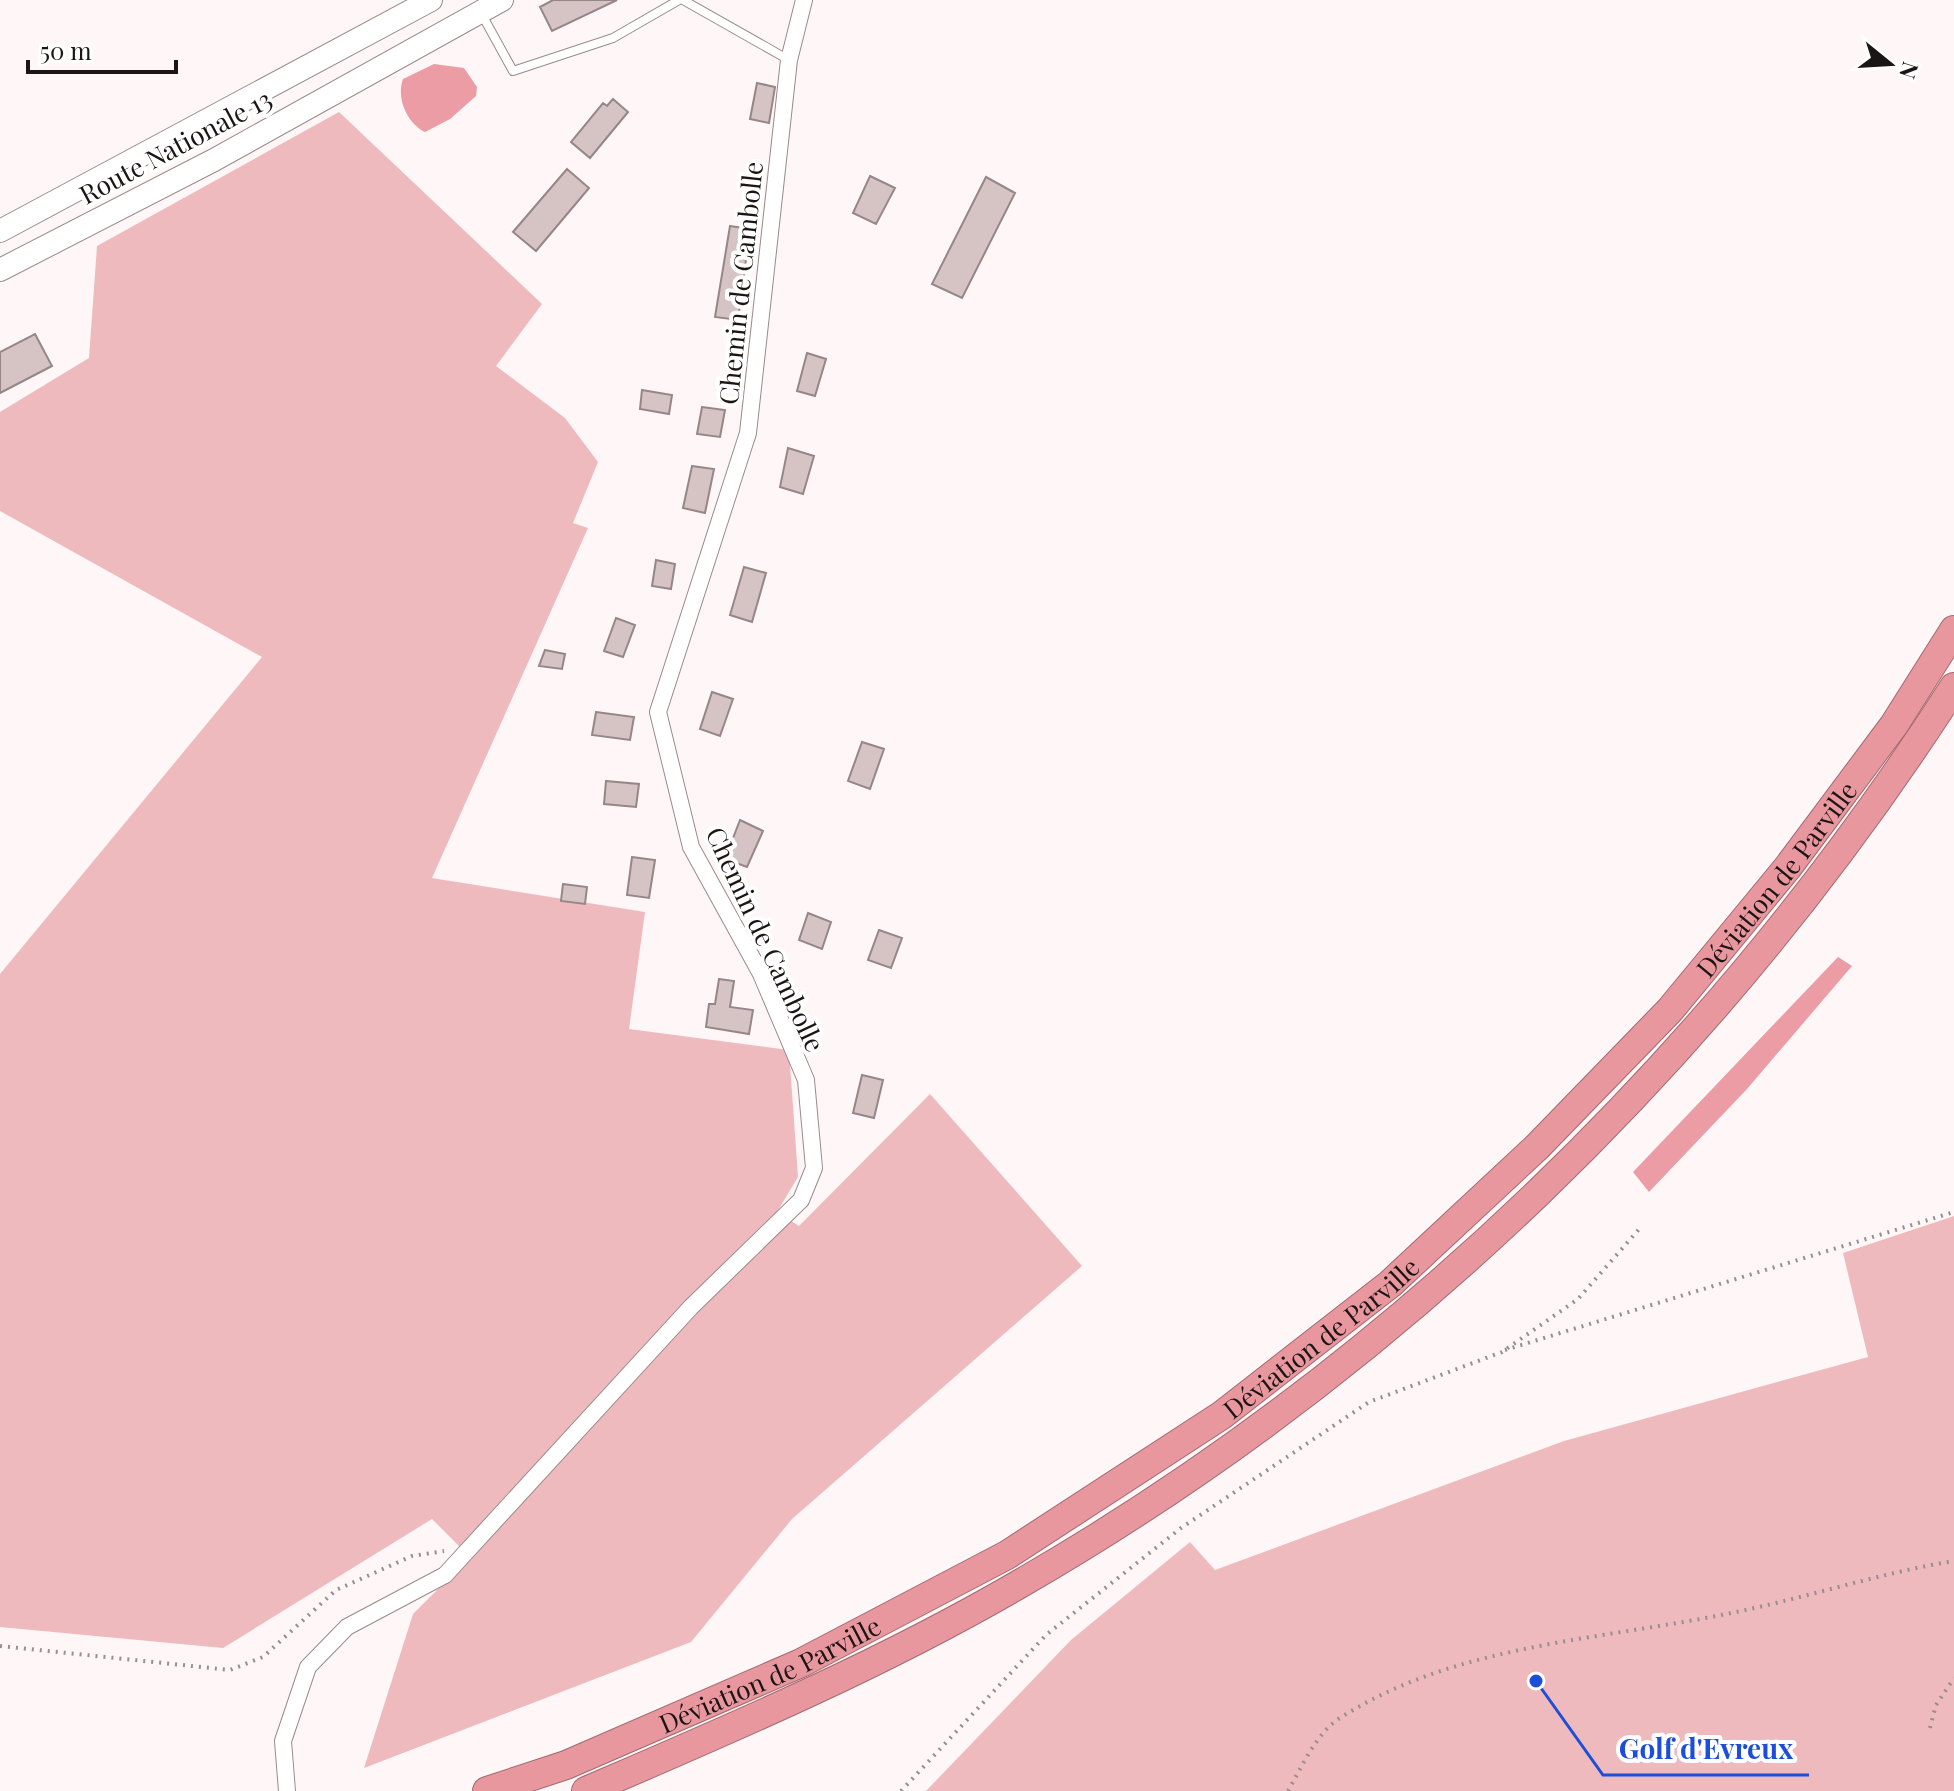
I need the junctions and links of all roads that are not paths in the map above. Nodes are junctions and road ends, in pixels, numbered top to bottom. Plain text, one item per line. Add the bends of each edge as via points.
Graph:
1 (431, 0) edge
2 (502, 0) edge
3 (681, 0) edge
4 (804, 0) edge
5 (481, 13) junction
6 (789, 60) junction
7 (0, 231) edge
8 (0, 270) edge
9 (1954, 630) edge
10 (1954, 687) edge
11 (287, 1791) edge
12 (487, 1791) edge
13 (586, 1791) edge

1 - 7 main road, Route Nationale 13
2 - 5 main road, Route Nationale 13
3 - 5 lane via 613,38 513,71
3 - 6 lane
4 - 6 street, Chemin de Cambolle
5 - 8 main road, Route Nationale 13
6 - 11 street, Chemin de Cambolle via 748,433 658,712 691,847 761,974 806,1080 814,1168 801,1200 691,1307 445,1575 347,1627 308,1667 283,1741
9 - 12 highway, Déviation de Parville via 1894,725 1832,808 1670,1010 1537,1147 1390,1284 1222,1415 1007,1555 801,1663 566,1765
10 - 13 highway, Déviation de Parville via 1813,887 1693,1033 1558,1174 1404,1314 1206,1468 1015,1587 814,1692

